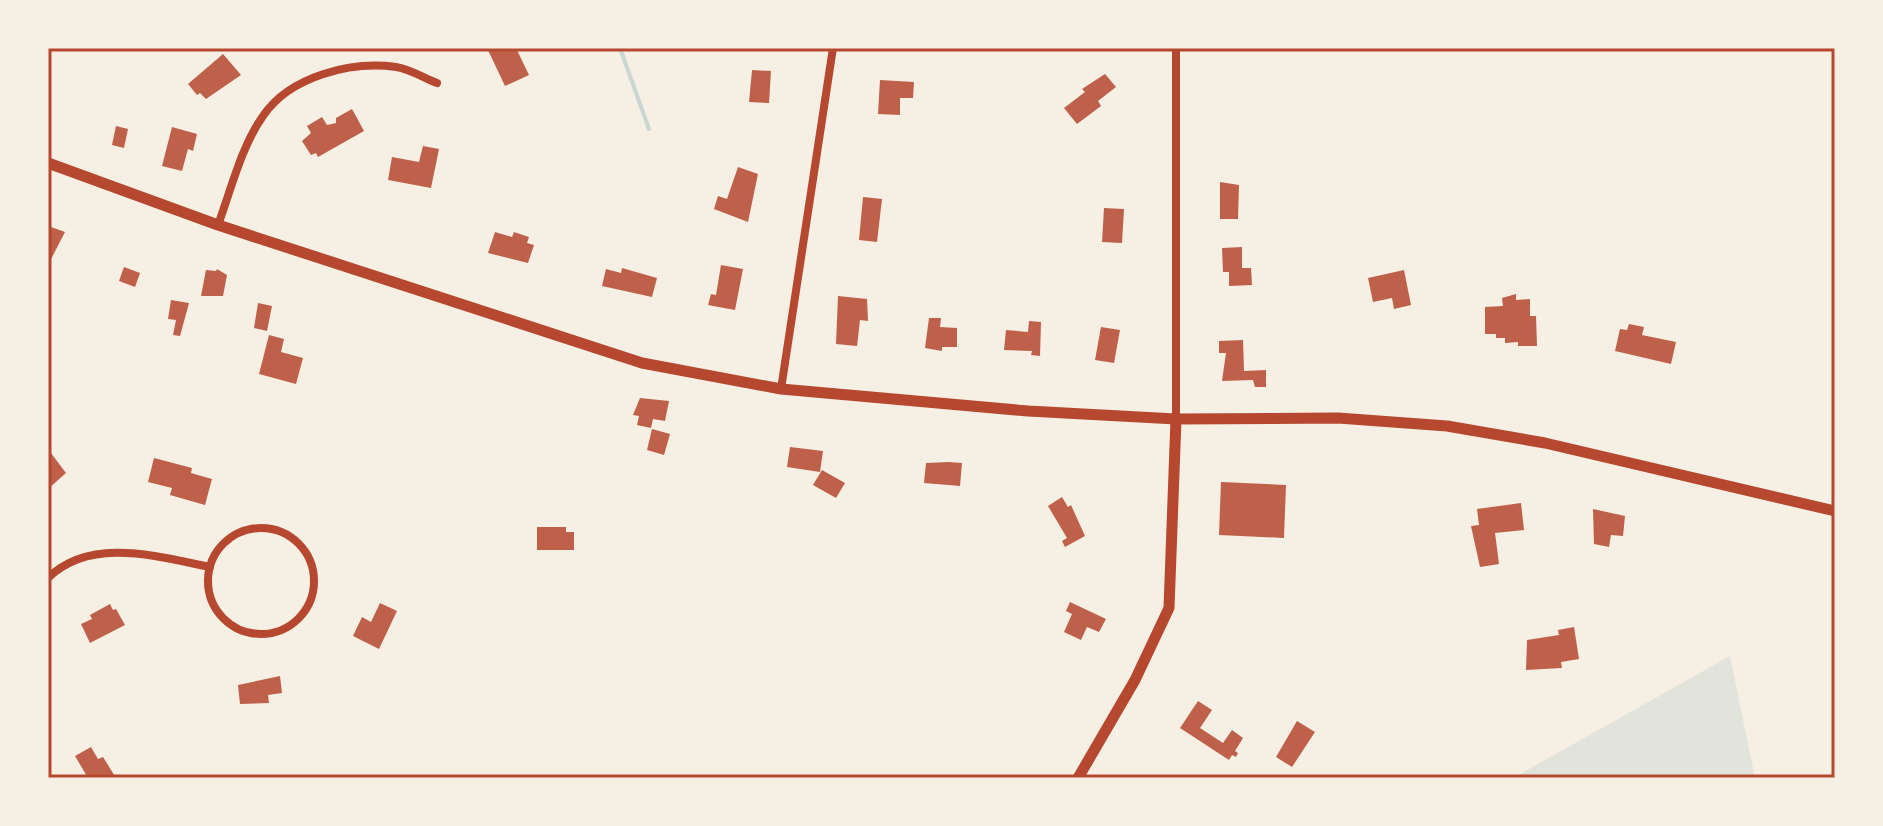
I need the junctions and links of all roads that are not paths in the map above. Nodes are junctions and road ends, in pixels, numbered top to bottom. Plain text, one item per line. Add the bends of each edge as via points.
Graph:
1 (833, 48) edge
2 (1176, 48) edge
3 (437, 83) dead end
4 (48, 163) edge
5 (218, 225) junction
6 (781, 389) junction
7 (1176, 419) junction
8 (1835, 511) edge
9 (210, 567) junction
10 (48, 578) edge
11 (1078, 778) edge

1 - 6 street
2 - 7 street
3 - 5 street via 399,67 349,66 288,90 263,115
4 - 5 street
5 - 6 street via 642,363
6 - 7 street
7 - 8 street via 1338,418 1447,426 1545,443
7 - 11 street via 1169,608 1135,680
9 - 9 street via 210,593 221,616 251,633 286,628 305,611 314,587 307,553 295,540 272,530 246,530 230,538
9 - 10 street via 127,552 86,557

